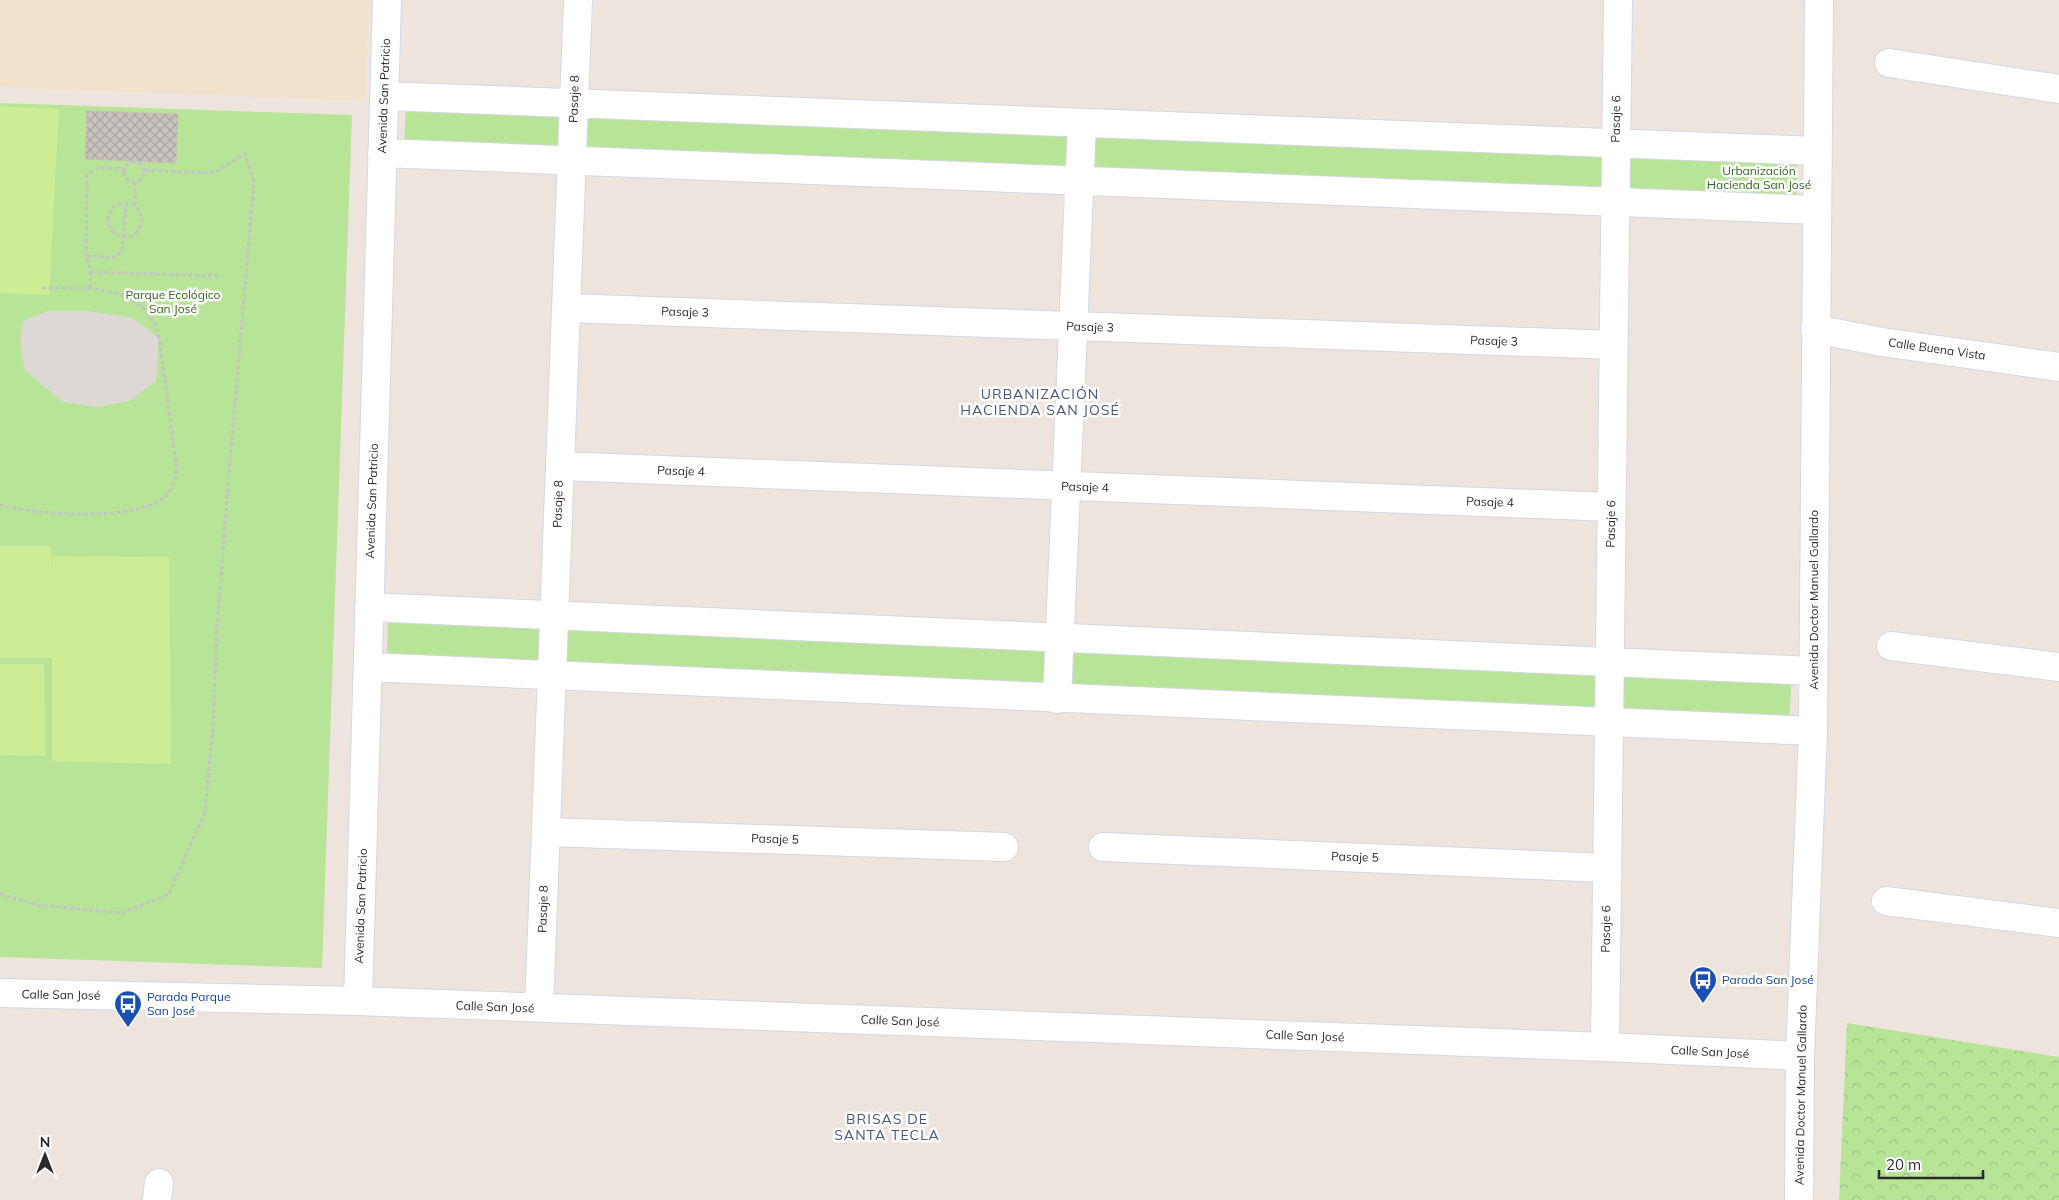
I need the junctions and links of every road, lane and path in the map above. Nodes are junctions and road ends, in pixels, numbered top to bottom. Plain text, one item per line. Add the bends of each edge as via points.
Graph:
1 (387, 0) edge
2 (578, 0) edge
3 (1618, 0) edge
4 (1819, 0) edge
5 (1888, 63) dead end
6 (2059, 89) edge
7 (384, 96) junction
8 (574, 104) junction
9 (1082, 123) junction
10 (1616, 144) junction
11 (1817, 152) junction
12 (382, 153) junction
13 (571, 160) junction
14 (125, 169) junction
15 (144, 170) junction
16 (1079, 181) junction
17 (135, 182) junction
18 (126, 202) junction
19 (1615, 202) junction
20 (135, 205) junction
21 (1817, 210) junction
22 (123, 237) junction
23 (86, 256) junction
24 (91, 272) junction
25 (219, 276) dead end
26 (40, 288) dead end
27 (90, 288) junction
28 (566, 308) junction
29 (1073, 327) junction
30 (1815, 329) junction
31 (1614, 345) junction
32 (2059, 366) edge
33 (560, 466) junction
34 (1066, 486) junction
35 (0, 504) edge
36 (1611, 506) junction
37 (369, 607) junction
38 (554, 615) junction
39 (1060, 638) junction
40 (1891, 646) dead end
41 (1610, 662) junction
42 (2059, 667) edge
43 (368, 668) junction
44 (1814, 672) junction
45 (552, 676) junction
46 (1058, 699) junction
47 (1608, 722) junction
48 (1813, 731) junction
49 (546, 832) junction
50 (1004, 847) dead end
51 (1103, 847) dead end
52 (1607, 868) junction
53 (0, 894) edge
54 (1886, 901) dead end
55 (2059, 923) edge
56 (0, 993) edge
57 (358, 1001) junction
58 (540, 1008) junction
59 (1605, 1047) junction
60 (1800, 1056) junction
61 (1799, 1200) edge

1 - 7 street, Avenida San Patricio
2 - 8 street, Pasaje 8
3 - 10 street, Pasaje 6
4 - 11 street, Avenida Doctor Manuel Gallardo
5 - 6 street
7 - 8 street
7 - 12 street, Avenida San Patricio
8 - 9 street
8 - 13 street, Pasaje 8
9 - 10 street
9 - 16 street
10 - 11 street
10 - 19 street, Pasaje 6
11 - 21 street, Avenida Doctor Manuel Gallardo
12 - 13 street
12 - 37 street, Avenida San Patricio
13 - 16 street
13 - 28 street, Pasaje 8
14 - 15 path via 135,163
14 - 17 path via 126,178
14 - 23 path via 100,168 91,170 87,176
15 - 17 path via 141,179
15 - 53 path via 214,173 245,154 254,182 205,812 169,894 122,913 38,905
16 - 19 street
16 - 29 street
17 - 20 path
18 - 20 path
18 - 22 path
18 - 22 path via 111,209 108,219 110,229
19 - 21 street
19 - 31 street, Pasaje 6
20 - 22 path via 142,214 142,226 135,235
21 - 30 street, Avenida Doctor Manuel Gallardo
22 - 23 path via 122,252 116,257
23 - 24 path
24 - 25 path
24 - 27 path
26 - 27 path
27 - 35 path via 120,294 141,306 153,320 159,338 177,469 174,484 168,495 158,502 112,513 37,512
28 - 29 street, Pasaje 3
28 - 33 street, Pasaje 8
29 - 31 street, Pasaje 3
29 - 34 street
30 - 32 street, Calle Buena Vista via 1882,342
30 - 44 street, Avenida Doctor Manuel Gallardo
31 - 36 street, Pasaje 6
33 - 34 street, Pasaje 4
33 - 38 street, Pasaje 8
34 - 36 street, Pasaje 4
34 - 39 street
36 - 41 street, Pasaje 6
37 - 38 street
37 - 43 street, Avenida San Patricio
38 - 39 street
38 - 45 street, Pasaje 8
39 - 41 street
39 - 46 street
40 - 42 street
41 - 44 street
41 - 47 street, Pasaje 6
43 - 45 street
43 - 57 street, Avenida San Patricio
44 - 48 street, Avenida Doctor Manuel Gallardo
45 - 46 street
45 - 49 street, Pasaje 8
46 - 47 street
47 - 48 street
47 - 52 street, Pasaje 6
48 - 60 street, Avenida Doctor Manuel Gallardo
49 - 50 street, Pasaje 5
49 - 58 street, Pasaje 8
51 - 52 street, Pasaje 5
52 - 59 street, Pasaje 6
54 - 55 street
56 - 57 street, Calle San José
57 - 58 street, Calle San José
58 - 59 street, Calle San José
59 - 60 street, Calle San José
60 - 61 street, Avenida Doctor Manuel Gallardo

